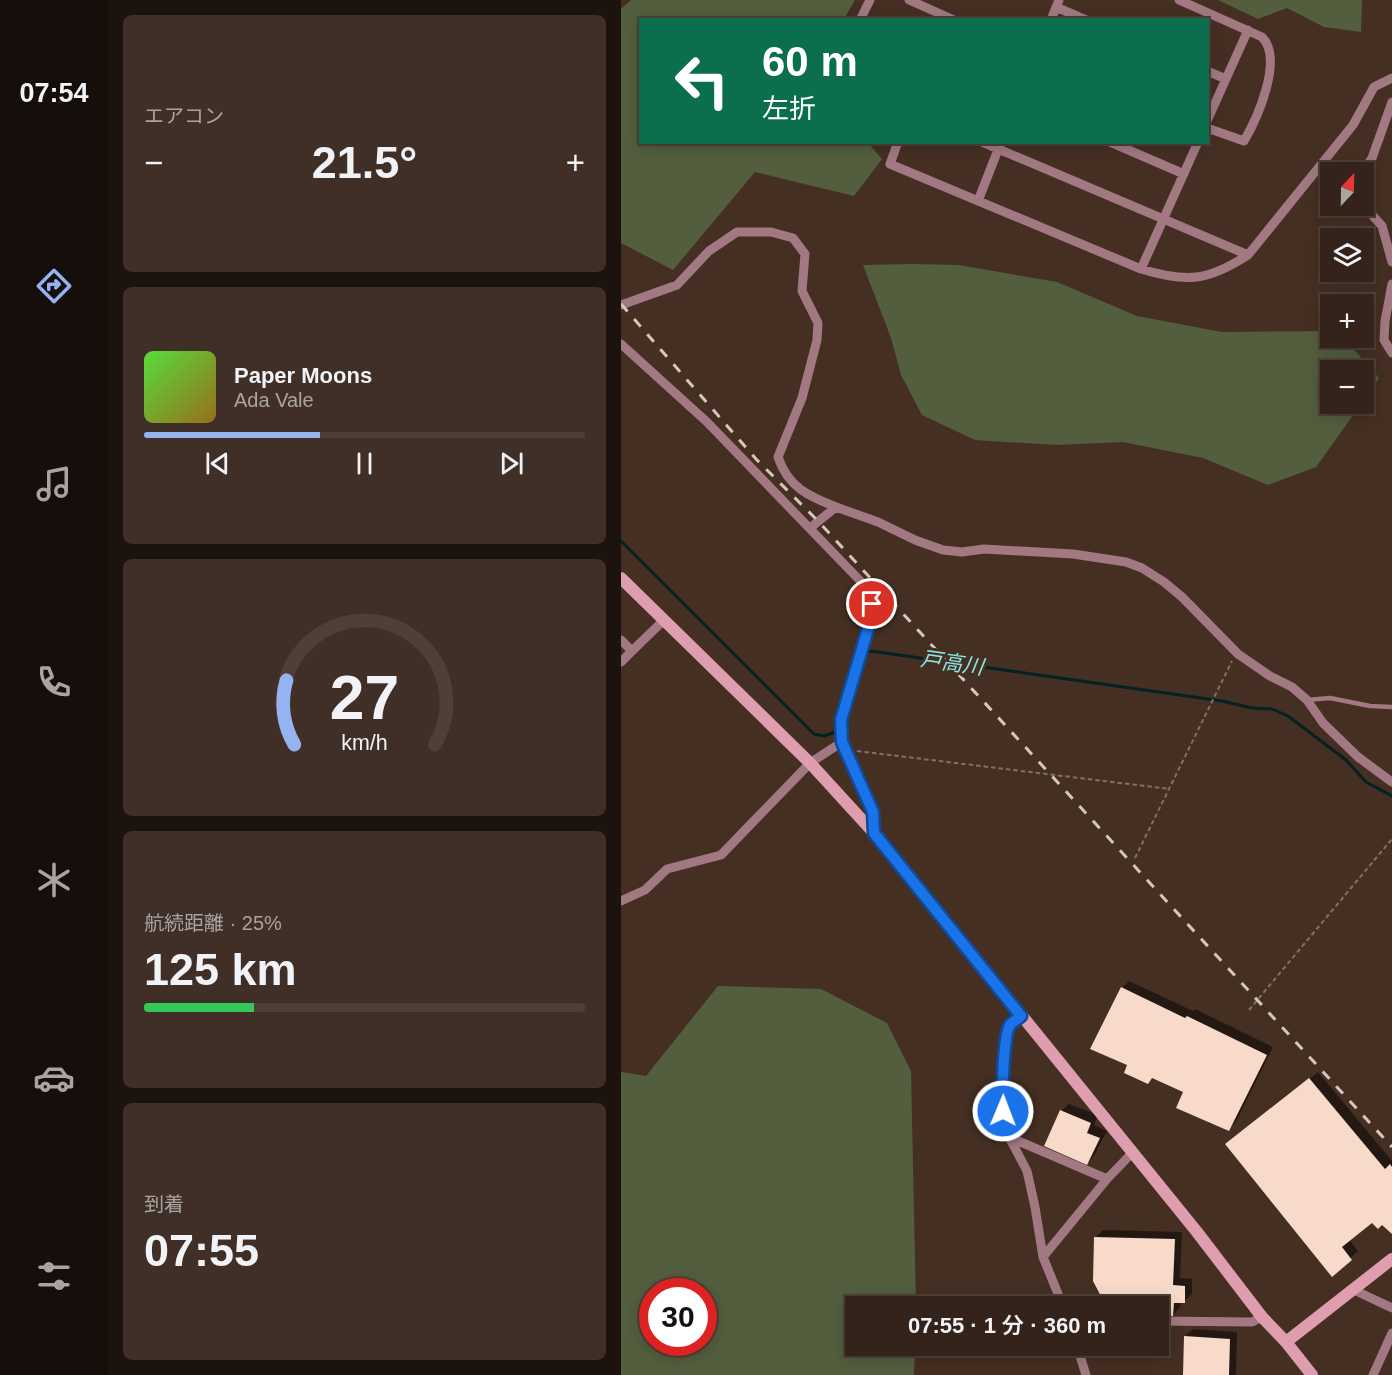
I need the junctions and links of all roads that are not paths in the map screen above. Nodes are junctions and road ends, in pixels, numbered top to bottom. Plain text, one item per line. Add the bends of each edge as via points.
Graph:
1 (870, 0) edge
2 (909, 0) edge
3 (1179, 0) edge
4 (1058, 3) edge
5 (860, 18) edge
6 (950, 18) edge
7 (1052, 18) edge
8 (1083, 18) edge
9 (1248, 30) junction
10 (1209, 72) edge
11 (1392, 78) edge
12 (1226, 79) junction
13 (1392, 102) edge
14 (1209, 117) edge
15 (1209, 129) edge
16 (898, 144) edge
17 (1115, 144) edge
18 (1197, 144) edge
19 (999, 146) edge
20 (1369, 162) edge
21 (1184, 174) junction
22 (978, 201) junction
23 (1373, 216) edge
24 (1164, 219) junction
25 (1248, 255) junction
26 (1392, 262) edge
27 (1141, 269) junction
28 (1392, 284) edge
29 (621, 305) edge
30 (621, 344) edge
31 (1392, 353) edge
32 (836, 507) junction
33 (810, 528) junction
34 (621, 578) edge
35 (664, 620) junction
36 (621, 640) edge
37 (632, 651) junction
38 (621, 662) edge
39 (1307, 700) junction
40 (1392, 707) edge
41 (843, 745) junction
42 (810, 763) junction
43 (1392, 782) edge
44 (874, 833) junction
45 (621, 901) edge
46 (1021, 1016) junction
47 (1009, 1137) junction
48 (1132, 1153) junction
49 (1107, 1179) junction
50 (1043, 1257) junction
51 (1392, 1259) edge
52 (1354, 1290) junction
53 (1059, 1296) edge
54 (1392, 1308) edge
55 (1262, 1317) junction
56 (1169, 1321) edge
57 (1392, 1333) edge
58 (1286, 1342) junction
59 (1080, 1356) edge
60 (1086, 1375) edge
61 (1312, 1375) edge
62 (1373, 1375) edge

1 - 5 street
2 - 6 street
3 - 9 street
4 - 7 street
4 - 8 street
9 - 12 street
9 - 15 street via 1266,41 1271,70 1251,129 1244,141
10 - 12 street
11 - 25 street via 1374,87 1353,125
12 - 14 street
13 - 20 street
16 - 22 street via 890,164
17 - 21 street
18 - 21 street
19 - 22 street
19 - 24 street
21 - 24 street
22 - 27 street
23 - 26 street via 1382,226
24 - 25 street
24 - 27 street
25 - 27 street via 1213,274 1186,279
28 - 31 street via 1384,340
29 - 32 street via 677,285 709,251 737,232 771,232 793,238 805,254 803,291 817,323 817,340 802,398 778,457 783,472 798,488
30 - 33 street via 707,422
32 - 33 street
32 - 39 street via 943,550 1073,554 1142,568 1164,582 1238,654
33 - 41 street via 870,591 872,604 841,720
34 - 35 street
35 - 37 street
35 - 42 street
36 - 37 street
37 - 38 street
39 - 40 lane via 1330,698
39 - 43 street via 1323,723 1358,757
41 - 42 street
41 - 44 street via 873,812
42 - 44 street
42 - 45 street via 721,855 667,869 645,890
44 - 46 street
46 - 47 street via 1010,1025 1007,1035 1002,1094
46 - 48 street
47 - 49 street
47 - 50 street via 1029,1178
48 - 49 street
48 - 55 street
49 - 50 street
50 - 53 street
51 - 52 street
52 - 54 street
52 - 58 street
55 - 56 street via 1252,1322
55 - 58 street
57 - 62 street
58 - 61 street
59 - 60 street

